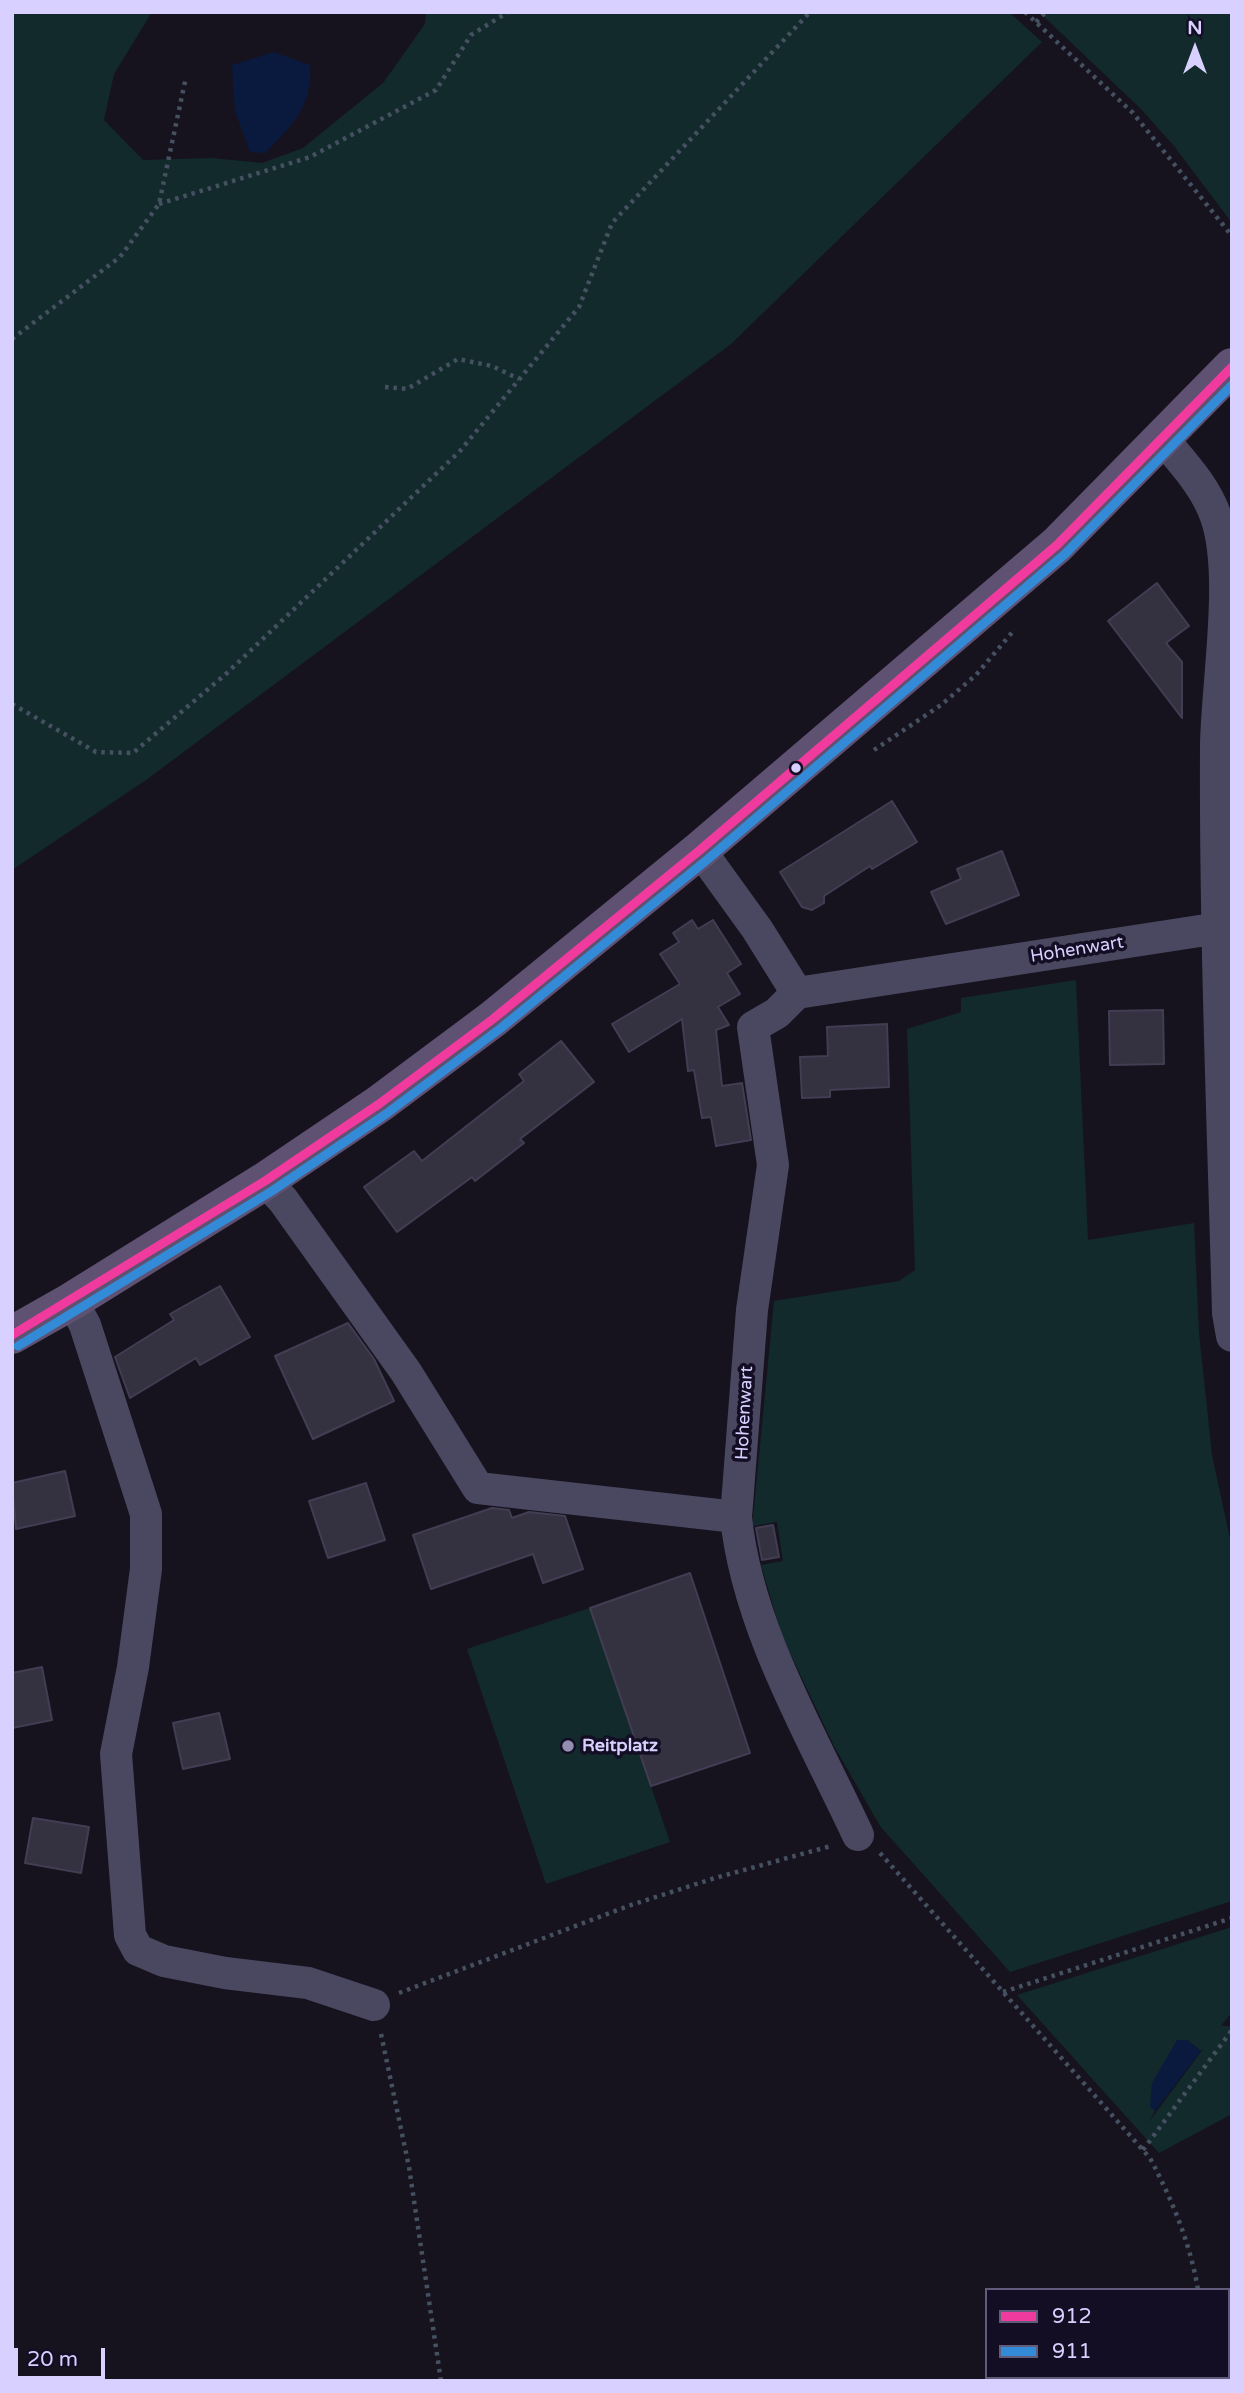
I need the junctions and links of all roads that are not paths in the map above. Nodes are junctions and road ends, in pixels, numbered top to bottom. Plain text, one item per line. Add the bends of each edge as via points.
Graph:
1 (1232, 367) edge
2 (1163, 439) junction
3 (700, 850) junction
4 (1225, 927) edge
5 (797, 993) junction
6 (265, 1181) junction
7 (72, 1301) junction
8 (12, 1335) edge
9 (1232, 1336) edge
10 (736, 1517) junction
11 (858, 1835) road end
12 (374, 2005) road end

1 - 2 main road
2 - 3 main road via 1057,545
2 - 4 street via 1200,485 1217,518 1225,563 1216,741
3 - 5 street
3 - 6 main road via 493,1019
4 - 5 street, Hohenwart
4 - 9 street via 1228,1313
5 - 10 street, Hohenwart via 777,1013 753,1027 773,1165 752,1310
6 - 7 main road
6 - 10 street via 406,1372 478,1488
7 - 8 main road
7 - 12 street via 85,1325 146,1514 146,1569 116,1754 130,1935 138,1950 164,1961 308,1983
10 - 11 street, Hohenwart via 739,1548 769,1640

